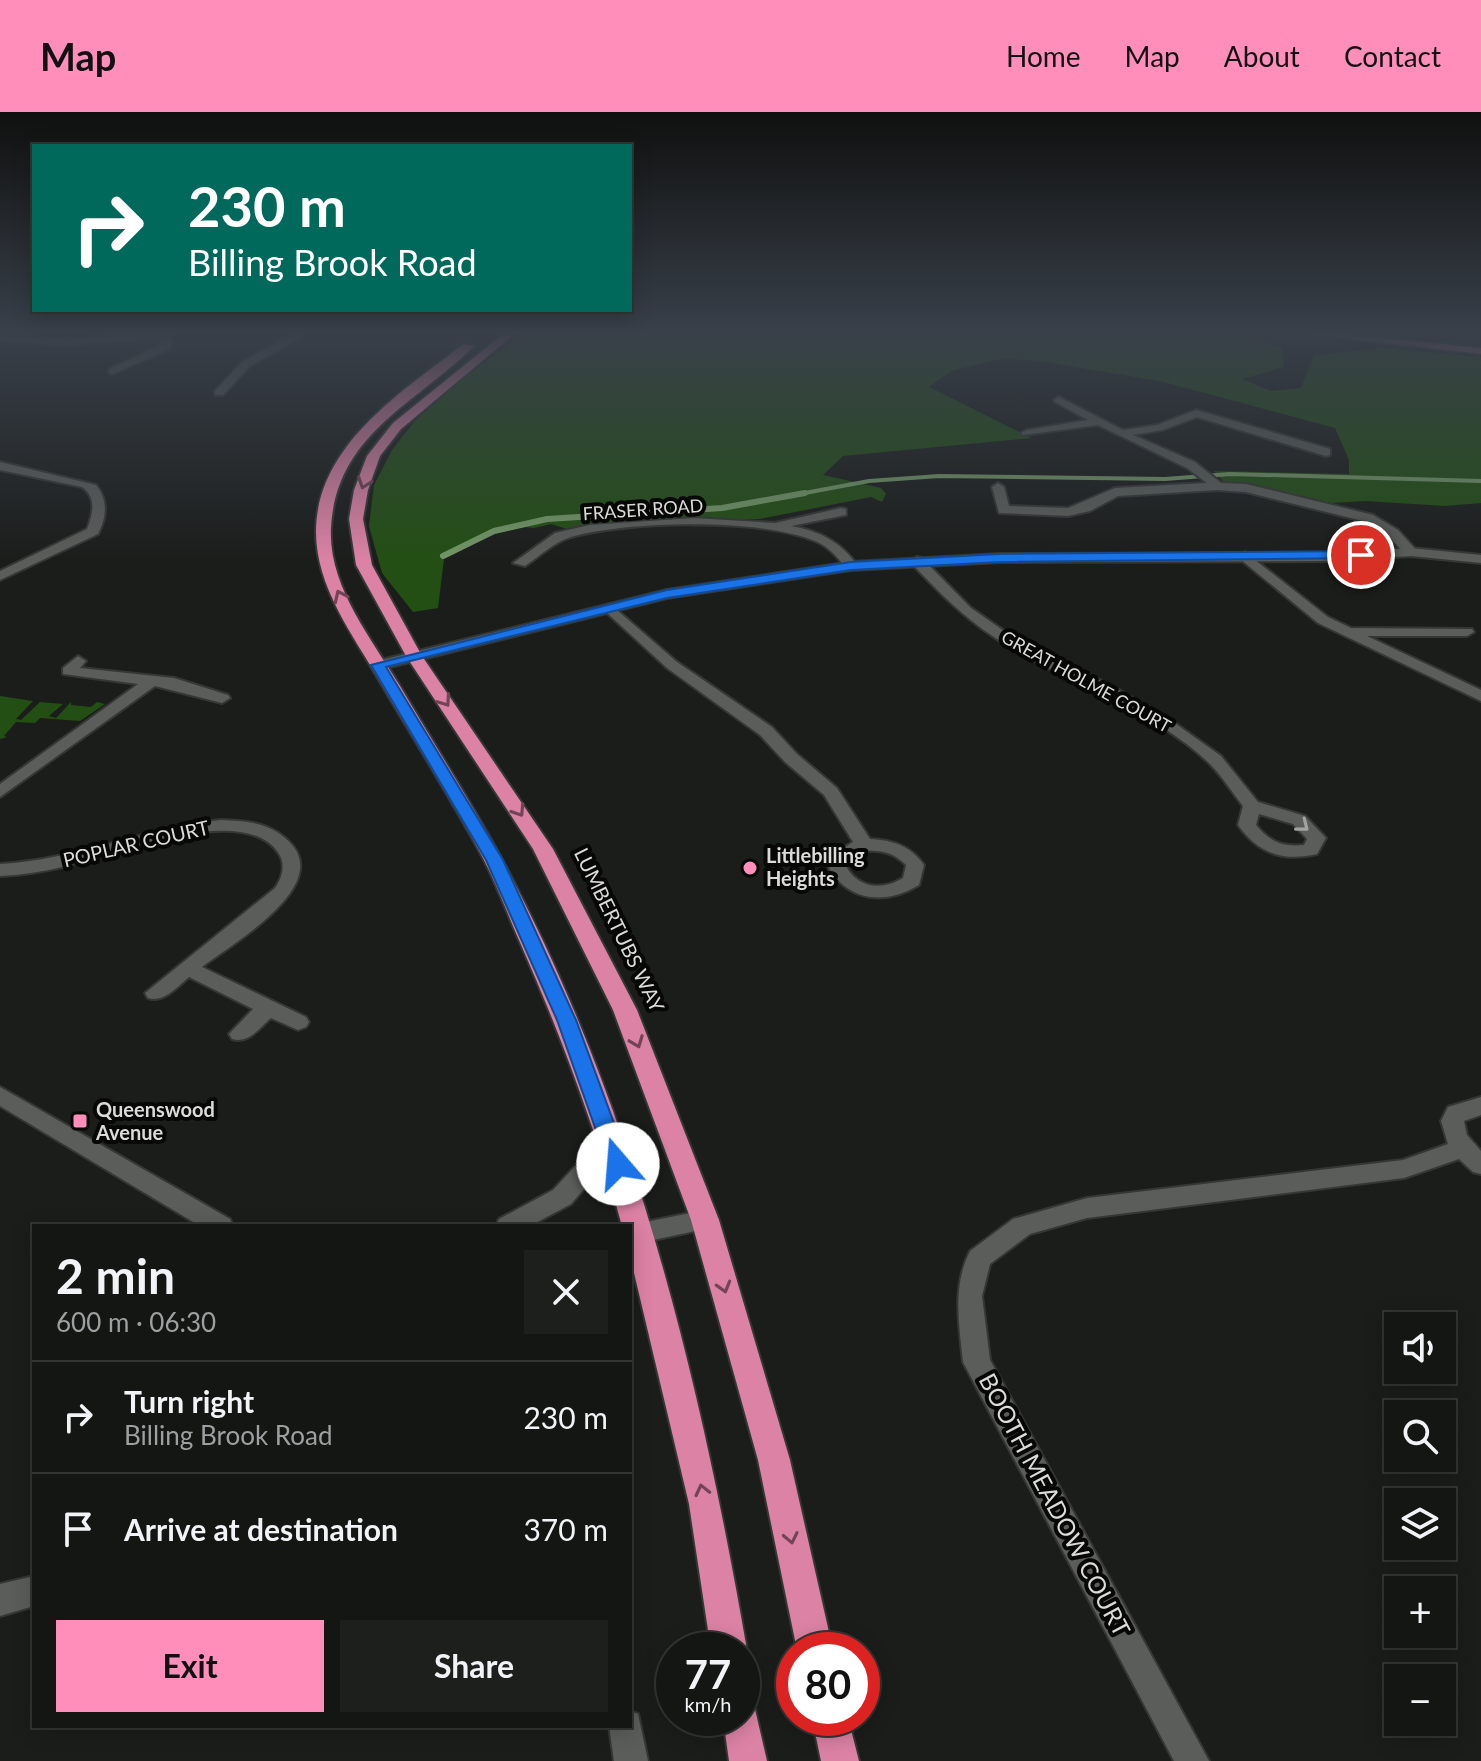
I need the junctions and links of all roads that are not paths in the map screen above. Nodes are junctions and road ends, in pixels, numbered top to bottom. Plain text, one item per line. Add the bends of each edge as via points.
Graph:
1 (391, 407) edge
2 (420, 407) edge
3 (1073, 407) edge
4 (1101, 421) junction
5 (1027, 433) dead end
6 (1123, 433) junction
7 (1326, 452) dead end
8 (0, 466) edge
9 (1217, 486) junction
10 (998, 487) dead end
11 (841, 512) dead end
12 (777, 525) junction
13 (1411, 552) junction
14 (1245, 556) junction
15 (1481, 559) edge
16 (917, 561) junction
17 (520, 563) dead end
18 (851, 566) junction
19 (0, 576) edge
20 (610, 608) junction
21 (1347, 631) junction
22 (1467, 632) dead end
23 (414, 656) junction
24 (78, 661) dead end
25 (378, 665) junction
26 (153, 680) junction
27 (1481, 696) edge
28 (222, 698) dead end
29 (0, 792) edge
30 (1252, 806) dead end
31 (864, 845) dead end
32 (0, 870) edge
33 (187, 968) junction
34 (155, 993) dead end
35 (269, 1007) junction
36 (298, 1022) dead end
37 (240, 1034) dead end
38 (0, 1095) edge
39 (1481, 1106) edge
40 (612, 1141) junction
41 (1471, 1157) edge
42 (705, 1220) junction
43 (218, 1224) edge
44 (512, 1224) edge
45 (635, 1234) edge
46 (32, 1592) edge
47 (0, 1600) edge
48 (726, 1632) edge
49 (811, 1632) edge
50 (626, 1728) edge
51 (744, 1736) edge
52 (834, 1736) edge
53 (631, 1761) edge
54 (748, 1761) edge
55 (840, 1761) edge
56 (1192, 1761) edge

25 -> 1 highway via 330,575 322,519 329,490 356,441
2 -> 23 highway, LUMBERTUBS WAY via 374,456 356,519 364,565
3 - 4 street
4 - 5 street
4 - 6 street
6 - 7 street via 1159,428 1196,413
6 - 9 street via 1186,460
8 - 19 street via 86,484 98,495 93,531
9 - 10 street via 1115,492 1077,510 1041,513 1004,510
9 - 13 street via 1276,494 1368,518
11 - 12 street, FRASER ROAD
12 - 17 street, FRASER ROAD via 601,528 565,534
12 - 18 street, FRASER ROAD via 837,547
13 - 14 street
13 - 15 street
14 - 16 street
14 - 21 street via 1323,620
16 - 18 street
16 - 30 street, GREAT HOLME COURT via 966,611 1002,636 1170,727 1215,760
18 - 20 street via 739,581
20 - 23 street
20 - 31 street via 672,665 766,731 831,792
21 - 22 street
21 - 27 street
23 - 25 street
23 -> 42 highway, LUMBERTUBS WAY via 550,862 625,1010
24 - 26 street via 68,671
25 - 40 highway via 494,860 566,1020
26 - 28 street
26 - 29 street
32 - 33 street, POPLAR COURT via 63,861 213,824 259,829 281,841 292,860 283,891
33 - 34 street, POPLAR COURT
33 - 35 street
35 - 36 street
35 - 37 street
38 - 43 street
39 - 41 street, BOOTH MEADOW COURT via 1465,1109 1452,1125 1454,1137
40 - 44 street via 562,1197
40 - 45 highway
41 - 56 street, BOOTH MEADOW COURT via 1087,1208 1022,1226 979,1258 969,1296 977,1362
42 - 45 street
42 -> 49 highway, LUMBERTUBS WAY via 774,1460
48 -> 45 highway via 705,1504
46 - 47 street
50 - 53 street
51 - 54 highway
52 - 55 highway

